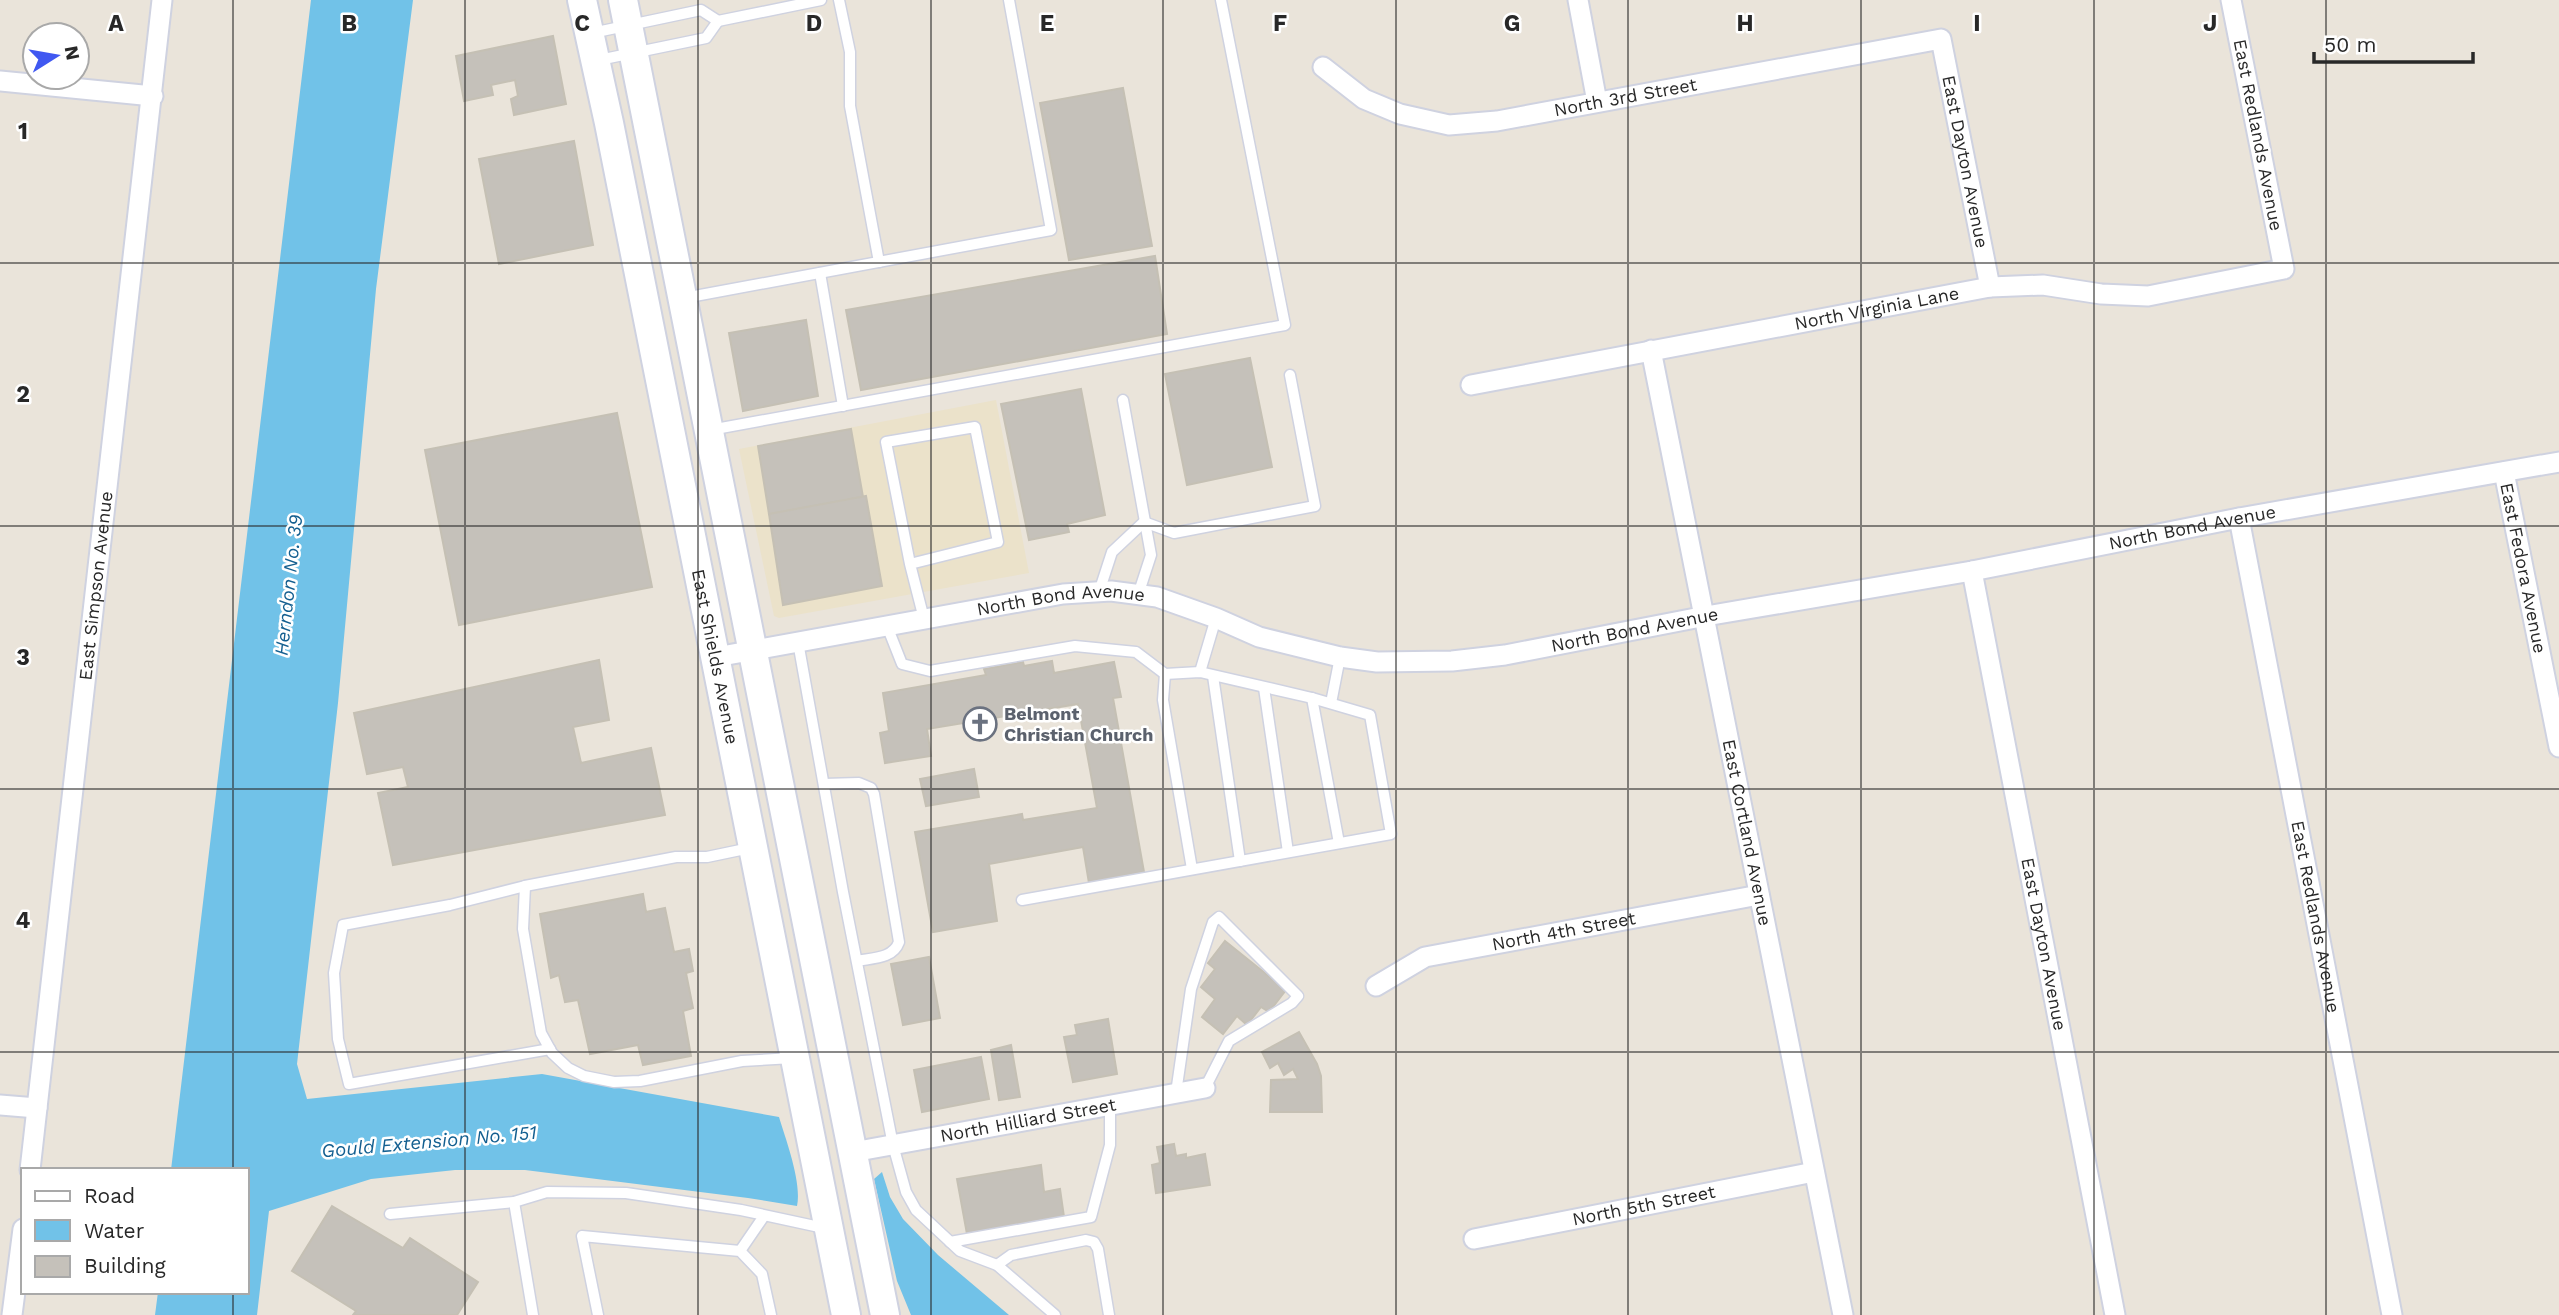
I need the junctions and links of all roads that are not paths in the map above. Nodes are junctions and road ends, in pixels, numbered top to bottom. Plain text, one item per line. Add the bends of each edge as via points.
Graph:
1 (162, 0) edge
2 (582, 0) edge
3 (821, 0) edge
4 (839, 0) edge
5 (1009, 0) edge
6 (1221, 0) edge
7 (1578, 0) edge
8 (2231, 0) edge
9 (625, 13) edge
10 (718, 21) junction
11 (589, 33) junction
12 (1941, 39) joint
13 (633, 53) junction
14 (595, 61) junction
15 (1323, 67) dead end
16 (0, 81) edge
17 (153, 96) junction
18 (1597, 103) junction
19 (880, 262) junction
20 (2284, 269) joint
21 (820, 273) junction
22 (1990, 287) junction
23 (684, 299) junction
24 (1651, 351) junction
25 (1290, 376) dead end
26 (1471, 385) dead end
27 (1123, 400) dead end
28 (843, 406) junction
29 (710, 430) junction
30 (2559, 463) edge
31 (2504, 472) junction
32 (2239, 518) junction
33 (1144, 522) junction
34 (910, 564) junction
35 (1972, 571) junction
36 (1099, 592) junction
37 (1138, 595) junction
38 (1706, 616) junction
39 (1216, 618) junction
40 (924, 619) junction
41 (887, 626) junction
42 (798, 642) junction
43 (752, 650) junction
44 (716, 657) junction
45 (1340, 657) junction
46 (1200, 672) junction
47 (1165, 674) junction
48 (1213, 676) junction
49 (1264, 688) junction
50 (1312, 698) junction
51 (1331, 703) junction
52 (2559, 747) edge
53 (824, 784) junction
54 (1339, 843) junction
55 (753, 847) junction
56 (1288, 852) junction
57 (1240, 861) junction
58 (1192, 870) junction
59 (525, 886) junction
60 (1759, 895) junction
61 (1022, 900) dead end
62 (857, 961) junction
63 (1376, 986) dead end
64 (550, 1049) junction
65 (794, 1058) junction
66 (1205, 1088) joint
67 (1176, 1093) junction
68 (0, 1105) edge
69 (1110, 1106) junction
70 (37, 1108) junction
71 (893, 1145) junction
72 (853, 1152) junction
73 (30, 1168) edge
74 (1814, 1172) junction
75 (514, 1202) junction
76 (390, 1214) dead end
77 (764, 1216) junction
78 (828, 1229) junction
79 (1474, 1239) dead end
80 (950, 1242) junction
81 (21, 1245) edge
82 (740, 1251) junction
83 (997, 1265) junction
84 (12, 1315) edge
85 (534, 1315) edge
86 (598, 1315) edge
87 (771, 1315) edge
88 (846, 1315) edge
89 (864, 1315) edge
90 (885, 1315) edge
91 (1055, 1315) edge
92 (1110, 1315) edge
93 (1843, 1315) edge
94 (2115, 1315) edge
95 (2392, 1315) edge

1 - 17 street, East Simpson Avenue
2 - 11 main road, East Shields Avenue
3 - 10 lane
4 - 19 lane via 849,52 850,106
5 - 19 lane via 1051,230
6 - 28 lane via 1285,325
7 - 18 street
8 - 20 street, East Redlands Avenue
9 - 10 lane via 701,10
9 - 11 lane
9 - 13 main road
10 - 13 lane via 706,38
11 - 14 main road, East Shields Avenue
12 - 18 street, North 3rd Street
12 - 22 street, East Dayton Avenue
13 - 14 lane
13 - 23 main road
14 - 44 main road, East Shields Avenue
15 - 18 street, North 3rd Street via 1364,99 1400,114 1449,125
16 - 17 street
17 - 70 street, East Simpson Avenue
19 - 21 lane
20 - 22 street, North Virginia Lane via 2148,296 2043,285
21 - 23 lane
21 - 28 lane
22 - 24 street, North Virginia Lane
23 - 29 main road
24 - 26 street, North Virginia Lane
24 - 38 street, East Cortland Avenue
25 - 33 lane via 1315,506 1174,533
27 - 33 lane
28 - 29 lane
29 - 43 main road
30 - 31 street, North Bond Avenue
31 - 32 street, North Bond Avenue
31 - 52 street, East Fedora Avenue
32 - 35 street, North Bond Avenue
32 - 95 street, East Redlands Avenue
33 - 36 lane via 1112,552
33 - 37 lane via 1151,555
34 - 34 lane via 886,442 975,427 998,542
34 - 40 lane
35 - 38 street, North Bond Avenue
35 - 94 street, East Dayton Avenue
36 - 37 street, North Bond Avenue
36 - 40 street, North Bond Avenue via 1063,594
37 - 39 street, North Bond Avenue
38 - 45 street, North Bond Avenue via 1452,661 1377,662
38 - 60 street, East Cortland Avenue
39 - 45 street, North Bond Avenue via 1259,637
39 - 46 lane
40 - 41 street, North Bond Avenue
41 - 42 street, North Bond Avenue
41 - 47 lane via 902,664 930,671 1075,646 1136,652
42 - 43 street, North Bond Avenue
42 - 53 lane
43 - 44 street, North Bond Avenue
43 - 72 main road
44 - 55 main road, East Shields Avenue
45 - 51 lane
46 - 47 lane
46 - 48 lane
47 - 58 lane via 1163,700
48 - 49 lane
48 - 57 lane
49 - 50 lane
49 - 56 lane
50 - 51 lane
50 - 54 lane
51 - 54 lane via 1370,715 1391,834
53 - 62 lane
53 - 62 lane via 859,783 874,794 899,942 887,955
54 - 56 lane
55 - 59 lane
55 - 65 main road, East Shields Avenue
56 - 57 lane
57 - 58 lane
58 - 61 lane
59 - 64 lane via 523,929 541,1033
59 - 64 lane via 343,925 334,973 338,1039 349,1084
60 - 63 street, North 4th Street via 1424,957
60 - 74 street, East Cortland Avenue
62 - 71 lane
64 - 65 lane via 568,1068 614,1082 742,1061
65 - 72 main road via 815,1070 828,1128 843,1148
65 - 78 main road, East Shields Avenue
66 - 67 street, North Hilliard Street
66 - 67 lane via 1229,1041 1298,996 1219,917 1213,922 1191,989
67 - 69 street, North Hilliard Street
68 - 70 street
69 - 71 street, North Hilliard Street
69 - 80 lane via 1110,1144 1091,1217
70 - 73 street, East Simpson Avenue
71 - 72 street, North Hilliard Street
71 - 80 lane via 916,1210
72 - 90 main road
74 - 79 street, North 5th Street
74 - 93 street, East Cortland Avenue
75 - 76 lane
75 - 77 lane via 547,1192 626,1193
75 - 85 lane
77 - 78 lane
77 - 82 lane
78 - 88 main road, East Shields Avenue
78 - 89 main road via 841,1233 849,1244
80 - 83 lane via 960,1251
81 - 84 street
82 - 86 lane via 582,1236
82 - 87 lane via 762,1274
83 - 91 lane
83 - 92 lane via 1011,1255 1094,1242

